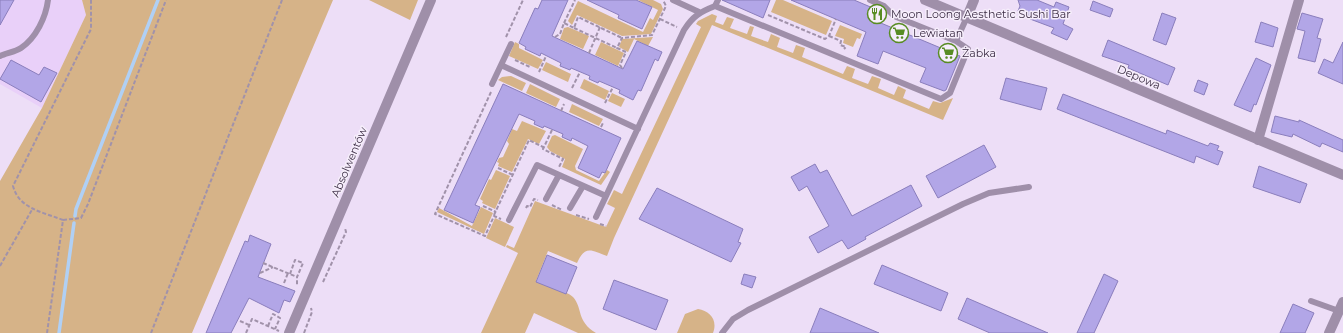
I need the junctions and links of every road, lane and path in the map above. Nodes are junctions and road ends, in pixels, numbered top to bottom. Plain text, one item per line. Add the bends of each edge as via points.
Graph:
1 (48, 0) edge
2 (92, 0) edge
3 (166, 0) edge
4 (282, 0) edge
5 (431, 0) edge
6 (523, 0) edge
7 (575, 0) edge
8 (663, 0) edge
9 (673, 0) edge
10 (870, 0) edge
11 (925, 0) edge
12 (974, 0) edge
13 (1299, 0) edge
14 (717, 3) edge
15 (699, 12) junction
16 (768, 15) dead end
17 (967, 17) junction
18 (660, 19) junction
19 (836, 19) dead end
20 (564, 23) junction
21 (675, 26) dead end
22 (600, 27) junction
23 (574, 28) junction
24 (829, 36) junction
25 (555, 37) dead end
26 (595, 38) junction
27 (622, 38) junction
28 (505, 41) dead end
29 (956, 41) junction
30 (511, 44) dead end
31 (839, 47) dead end
32 (617, 48) junction
33 (588, 53) dead end
34 (0, 56) edge
35 (546, 56) dead end
36 (501, 65) junction
37 (622, 68) dead end
38 (539, 72) dead end
39 (580, 72) dead end
40 (491, 86) joint
41 (613, 87) dead end
42 (572, 88) dead end
43 (605, 103) dead end
44 (638, 129) junction
45 (552, 130) dead end
46 (1258, 140) junction
47 (543, 147) junction
48 (559, 167) dead end
49 (498, 168) dead end
50 (513, 175) junction
51 (559, 175) junction
52 (1343, 175) edge
53 (583, 186) junction
54 (1029, 187) dead end
55 (606, 196) junction
56 (546, 199) dead end
57 (539, 201) dead end
58 (550, 205) dead end
59 (483, 206) dead end
60 (33, 208) junction
61 (525, 210) dead end
62 (569, 210) joint
63 (496, 212) junction
64 (575, 214) dead end
65 (494, 216) junction
66 (596, 217) dead end
67 (63, 220) junction
68 (508, 221) joint
69 (606, 226) dead end
70 (263, 263) dead end
71 (0, 266) edge
72 (273, 267) junction
73 (260, 273) dead end
74 (289, 274) junction
75 (297, 277) junction
76 (284, 283) dead end
77 (297, 291) dead end
78 (1311, 301) dead end
79 (1341, 306) edge
80 (240, 321) dead end
81 (249, 325) junction
82 (268, 326) junction
83 (47, 333) edge
84 (151, 333) edge
85 (246, 333) edge
86 (289, 333) edge
87 (722, 333) edge
88 (1329, 333) edge

1 - 34 lane via 47,9 36,33 20,49
2 - 60 path via 91,29 13,186 16,196 25,205
3 - 67 path via 88,204 80,218
4 - 84 path
5 - 86 street, Absolwentów
6 - 28 path
7 - 20 path
8 - 18 path via 666,6
9 - 15 lane
10 - 29 lane via 884,6 894,16
11 - 17 street, Depowa
12 - 17 street
13 - 46 street
14 - 15 lane
14 - 29 lane via 941,99 950,93 968,49
15 - 44 lane via 684,30
16 - 24 path via 825,39
17 - 29 lane
17 - 46 street, Depowa
18 - 21 path
18 - 27 path via 652,35
19 - 24 path
20 - 23 path
20 - 25 path via 560,34
22 - 23 path via 578,17
22 - 26 path
22 - 27 path
23 - 26 path
24 - 31 path via 841,41 840,45 846,47 845,50
26 - 32 path
26 - 33 path
27 - 32 path
30 - 36 lane
32 - 37 path via 626,52 620,65
35 - 38 path
36 - 40 lane
36 - 44 lane
39 - 42 path
40 - 65 path via 492,94 435,214 485,236
41 - 43 path
44 - 55 lane
45 - 47 path
46 - 52 street, Depowa
47 - 48 path via 563,159
47 - 50 path via 529,140
49 - 50 path
50 - 63 path
51 - 53 lane
51 - 56 lane
51 - 68 lane via 537,165
53 - 55 lane
53 - 62 lane
54 - 87 lane via 989,193 963,204 748,310 733,319
55 - 66 lane
57 - 61 path via 534,199 530,208 527,206
58 - 62 path
59 - 63 path
60 - 67 path
60 - 71 path
63 - 65 path
64 - 69 path
65 - 68 path
67 - 83 path
70 - 72 path
72 - 73 path
72 - 74 path
74 - 75 path
74 - 75 path via 295,260 302,263
74 - 76 path
75 - 77 path
78 - 79 lane
79 - 88 street
80 - 81 path
81 - 82 path via 252,319
81 - 85 path
82 - 82 path via 276,330 280,318 273,314

